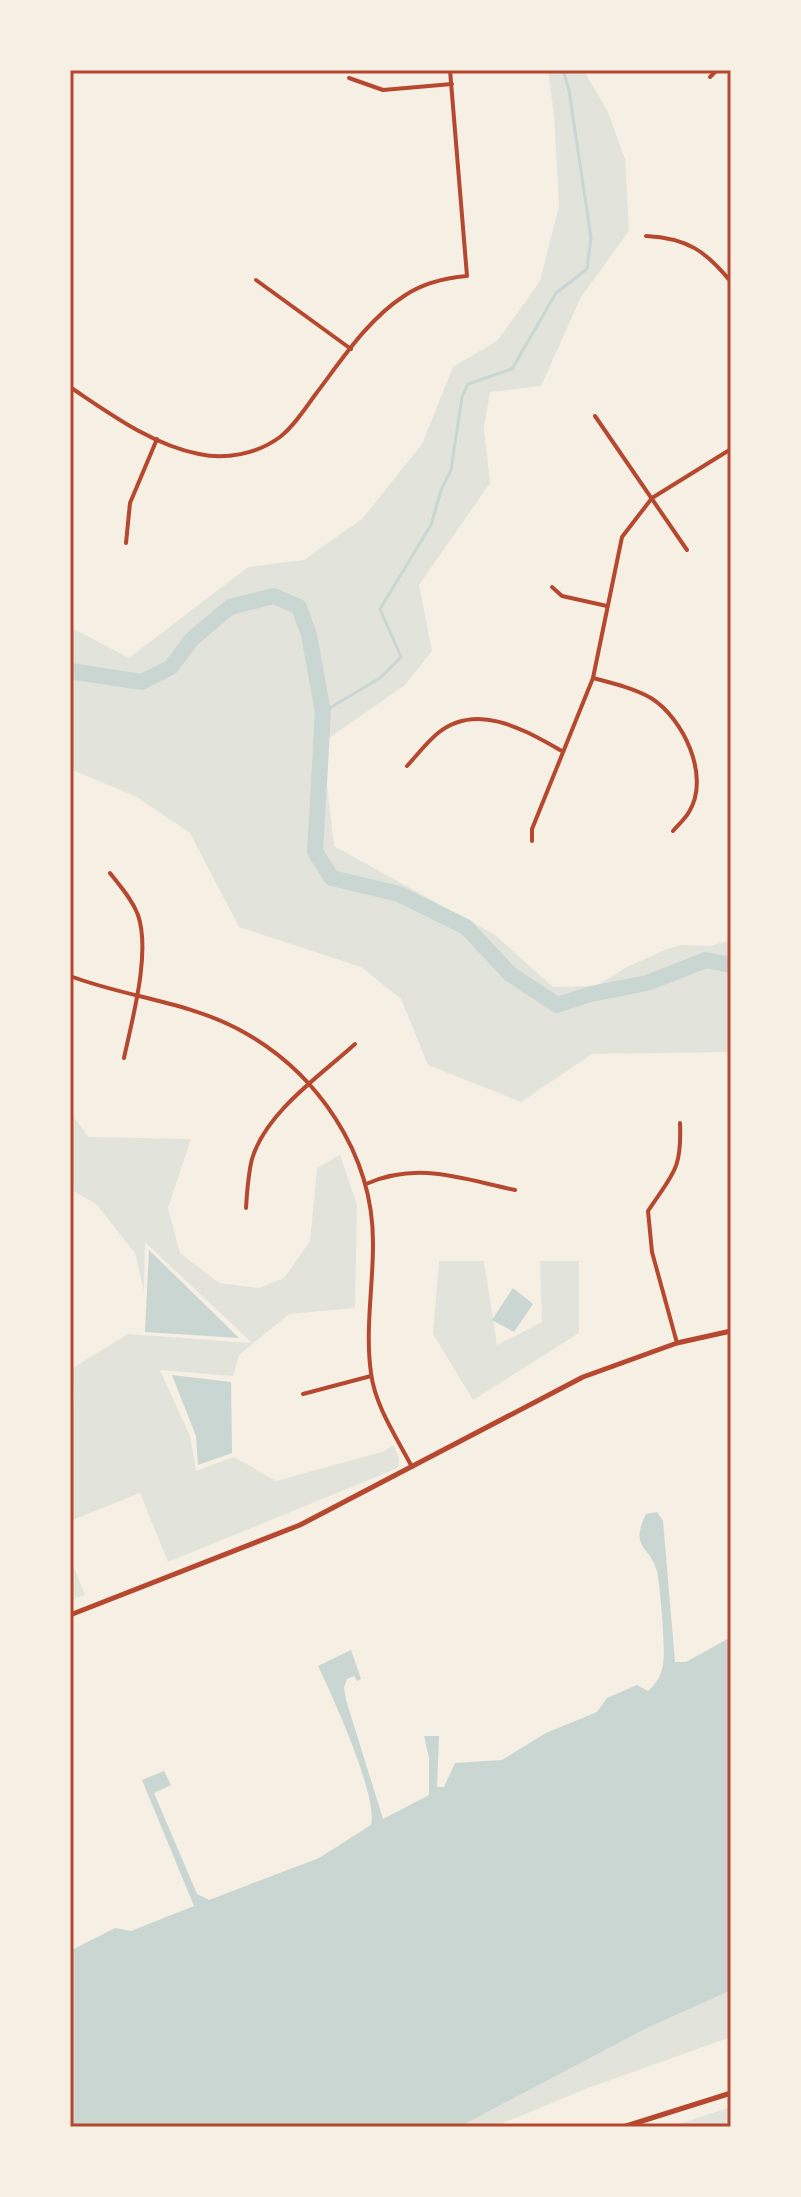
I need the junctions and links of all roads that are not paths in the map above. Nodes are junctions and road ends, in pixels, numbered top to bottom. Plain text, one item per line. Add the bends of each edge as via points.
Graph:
1 (450, 70) edge
2 (717, 70) edge
3 (710, 77) dead end
4 (349, 78) dead end
5 (452, 84) junction
6 (646, 236) dead end
7 (256, 280) dead end
8 (731, 282) edge
9 (351, 349) junction
10 (70, 387) edge
11 (595, 416) dead end
12 (157, 439) junction
13 (731, 449) edge
14 (652, 498) junction
15 (126, 543) dead end
16 (687, 550) dead end
17 (552, 587) dead end
18 (607, 606) junction
19 (593, 678) junction
20 (562, 751) junction
21 (407, 766) dead end
22 (673, 831) dead end
23 (532, 841) dead end
24 (110, 873) dead end
25 (70, 976) edge
26 (137, 995) junction
27 (355, 1044) dead end
28 (124, 1058) dead end
29 (310, 1085) junction
30 (680, 1123) dead end
31 (366, 1184) junction
32 (515, 1190) dead end
33 (246, 1208) dead end
34 (731, 1331) edge
35 (677, 1343) junction
36 (371, 1376) junction
37 (303, 1394) dead end
38 (412, 1467) junction
39 (70, 1615) edge
40 (731, 2093) edge
41 (623, 2127) edge

1 - 5 street
2 - 3 street
4 - 5 street via 383,90
5 - 9 street via 467,276 433,282 405,295
6 - 8 street via 688,243
7 - 9 street
9 - 12 street via 295,422 270,443 216,456
10 - 12 street
11 - 14 street
12 - 15 street via 130,503
13 - 14 street
14 - 16 street
14 - 18 street via 622,537
17 - 18 street via 562,596
18 - 19 street
19 - 20 street
19 - 22 street via 655,701 690,743 694,793 690,810
20 - 21 street via 495,719 465,722 438,733
20 - 23 street
24 - 26 street via 130,898 142,929
25 - 26 street
26 - 28 street
26 - 29 street via 235,1028 274,1052
27 - 29 street
29 - 31 street via 344,1131
29 - 33 street via 276,1116 258,1144
30 - 35 street via 681,1154 673,1176 648,1211 652,1252
31 - 32 street via 423,1171
31 - 36 street via 373,1242
34 - 35 street
35 - 38 street via 583,1377
36 - 37 street
36 - 38 street
38 - 39 street via 300,1525
40 - 41 street

